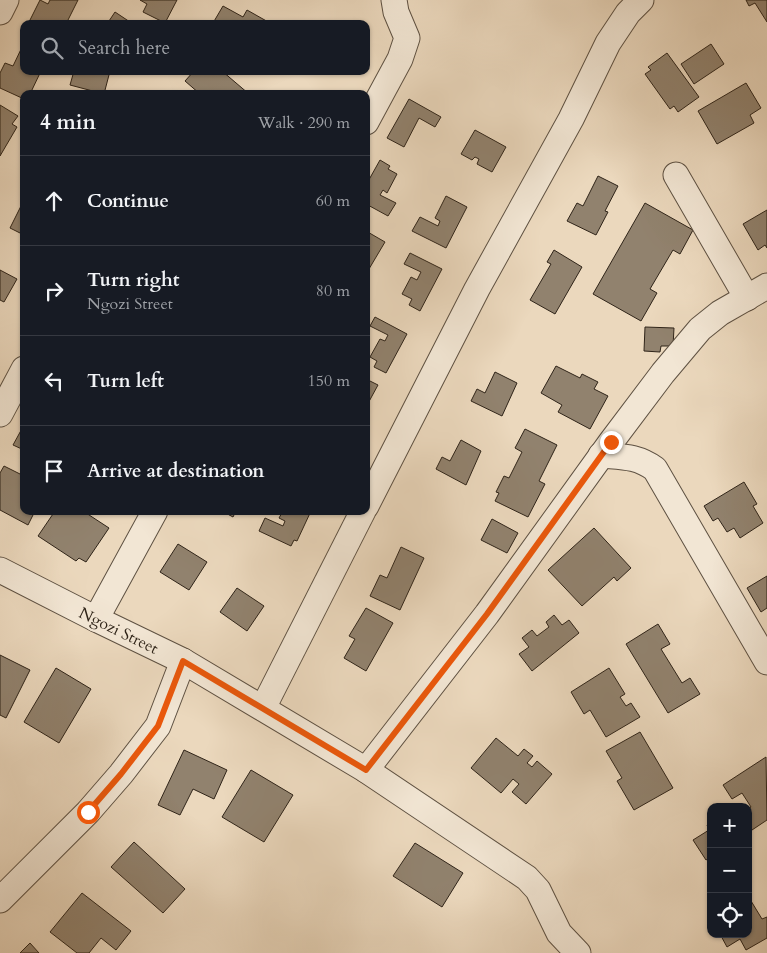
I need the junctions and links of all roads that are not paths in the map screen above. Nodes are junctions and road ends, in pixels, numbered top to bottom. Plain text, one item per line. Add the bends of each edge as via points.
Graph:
1 (6, 0) edge
2 (394, 0) edge
3 (641, 0) edge
4 (0, 12) edge
5 (370, 115) edge
6 (676, 175) dead end
7 (762, 290) edge
8 (20, 376) edge
9 (0, 414) edge
10 (602, 455) junction
11 (370, 498) edge
12 (154, 515) edge
13 (361, 515) edge
14 (0, 570) edge
15 (96, 620) junction
16 (183, 661) junction
17 (767, 662) edge
18 (263, 708) junction
19 (366, 770) junction
20 (0, 900) edge
21 (578, 953) edge

1 - 4 street
2 - 5 street via 407,38 400,59
3 - 11 street via 608,43 477,288
6 - 7 street
7 - 10 street via 720,313 700,329
8 - 9 street
10 - 17 street via 634,457 655,469
10 - 19 street via 487,614
12 - 15 street
13 - 18 street
14 - 15 street, Ngozi Street
15 - 16 street, Ngozi Street
16 - 18 street, Ngozi Street
16 - 20 street via 153,733 88,812
18 - 19 street, Ngozi Street
19 - 21 street, Ngozi Street via 527,878 538,890 559,932

